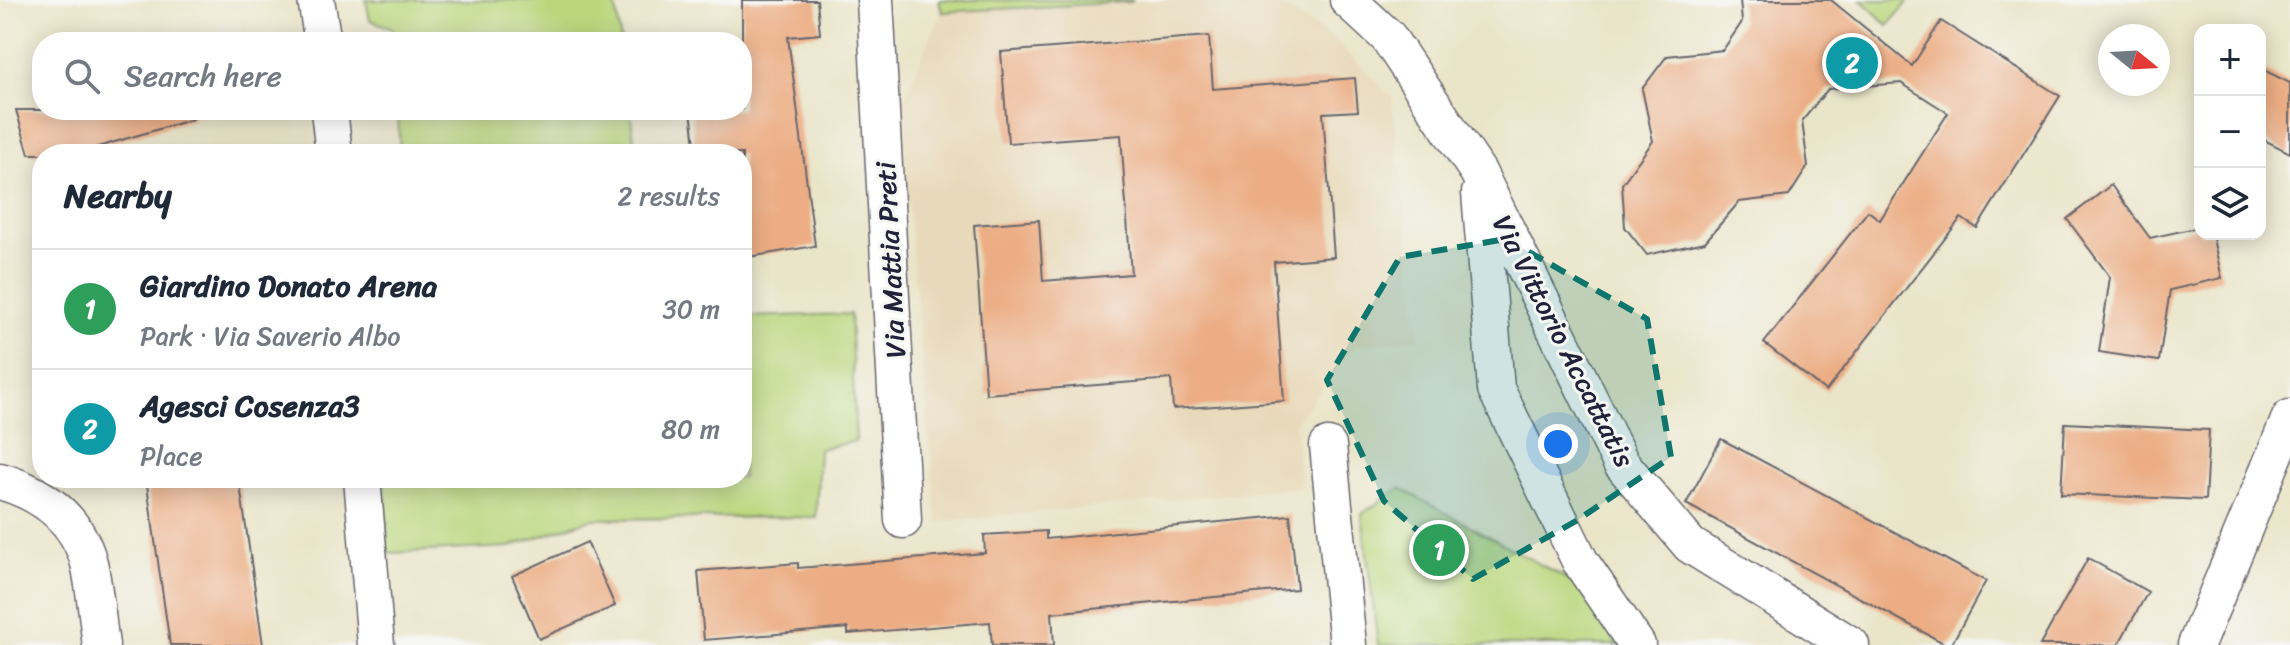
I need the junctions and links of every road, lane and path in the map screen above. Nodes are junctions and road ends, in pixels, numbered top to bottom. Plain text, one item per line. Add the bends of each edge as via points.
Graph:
1 (316, 0) edge
2 (875, 0) edge
3 (1348, 0) edge
4 (321, 32) edge
5 (330, 120) edge
6 (333, 144) edge
7 (1478, 172) junction
8 (2290, 418) edge
9 (1328, 446) dead end
10 (0, 481) edge
11 (363, 488) edge
12 (903, 520) dead end
13 (101, 645) edge
14 (376, 645) edge
15 (1348, 645) edge
16 (1637, 645) edge
17 (1851, 645) edge
18 (2196, 645) edge

1 - 4 street
2 - 12 street, Via Mattia Preti
3 - 7 street, Via Vittorio Accattatis via 1388,37
5 - 6 street
7 - 16 street via 1496,389 1580,561
7 - 17 street, Via Vittorio Accattatis via 1621,463 1690,545
8 - 18 street
9 - 15 street
10 - 13 street via 52,504 74,530 88,562
11 - 14 street

